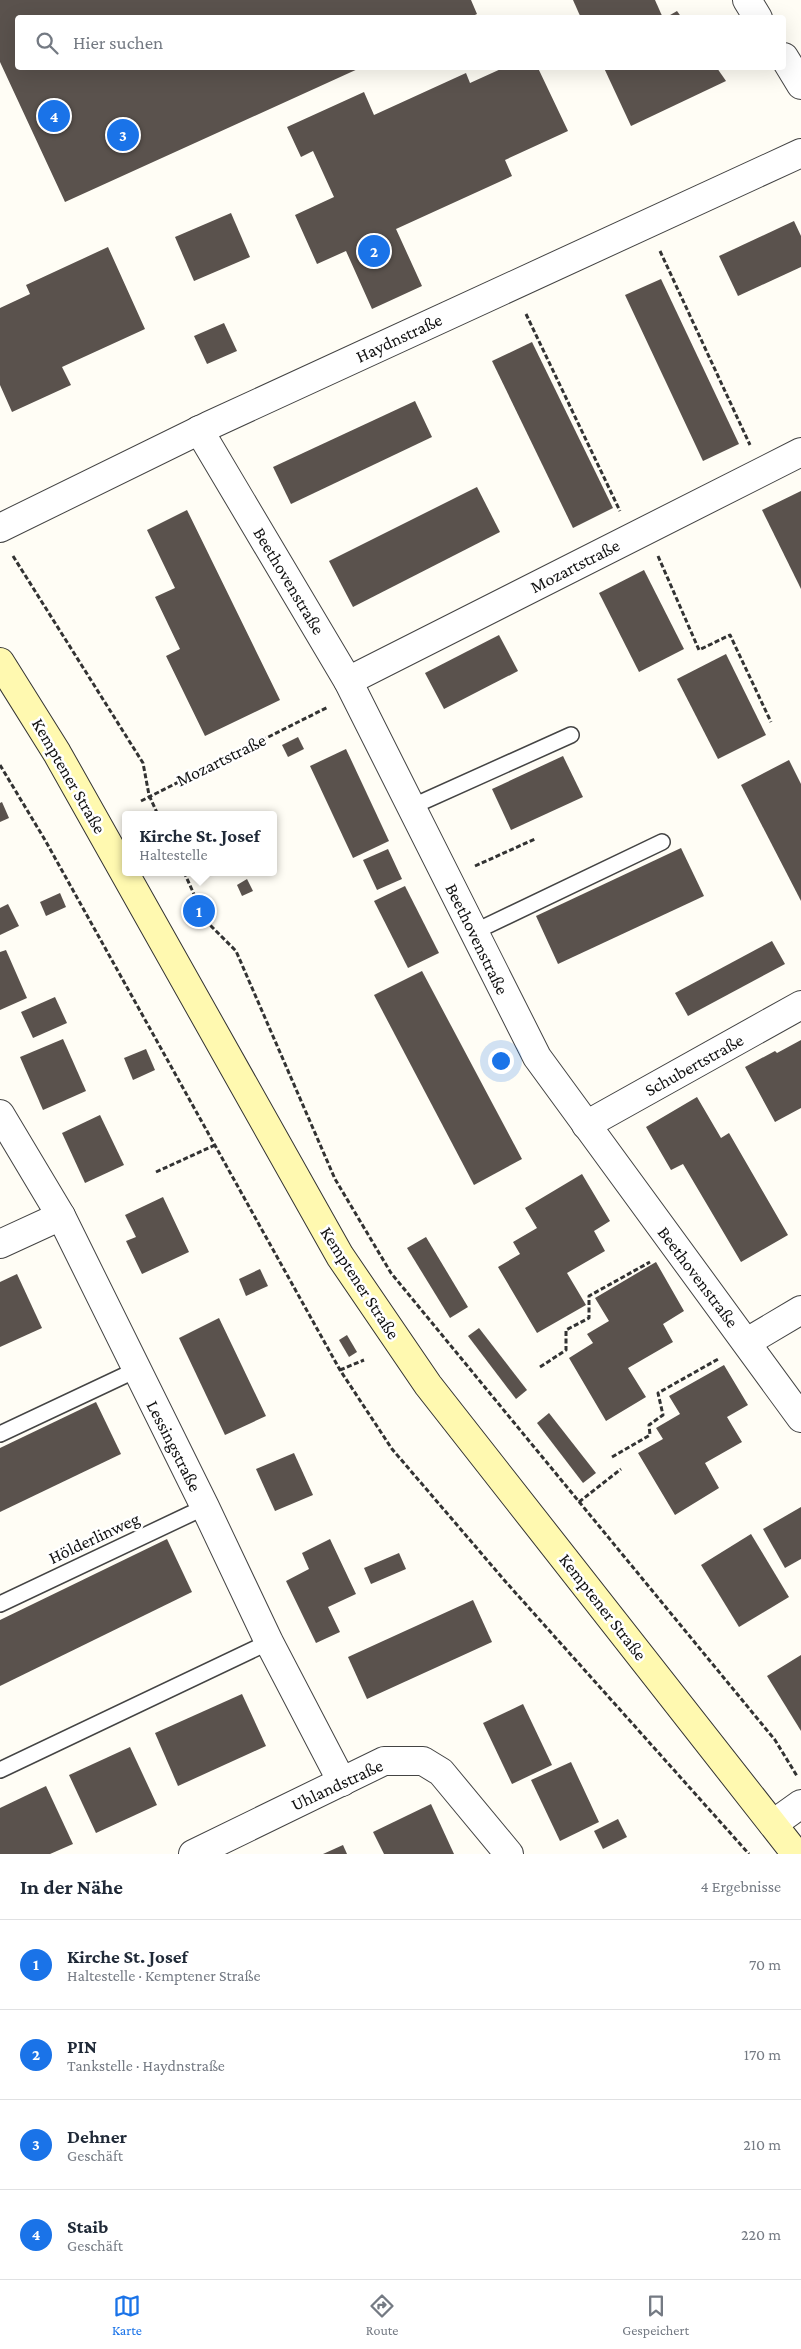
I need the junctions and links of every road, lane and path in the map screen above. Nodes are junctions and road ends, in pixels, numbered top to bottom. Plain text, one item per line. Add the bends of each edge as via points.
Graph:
1 (747, 0) edge
2 (756, 15) edge
3 (786, 60) edge
4 (801, 85) edge
5 (801, 152) edge
6 (647, 223) junction
7 (512, 286) junction
8 (199, 430) junction
9 (801, 452) edge
10 (762, 472) junction
11 (639, 534) junction
12 (5, 540) edge
13 (0, 662) edge
14 (352, 687) junction
15 (771, 722) dead end
16 (571, 735) dead end
17 (0, 765) edge
18 (149, 795) junction
19 (141, 801) dead end
20 (411, 807) junction
21 (156, 811) edge
22 (536, 839) dead end
23 (662, 842) dead end
24 (122, 868) edge
25 (126, 876) edge
26 (186, 876) edge
27 (448, 879) junction
28 (474, 932) junction
29 (801, 1005) edge
30 (0, 1114) edge
31 (586, 1125) junction
32 (215, 1145) junction
33 (156, 1172) dead end
34 (61, 1216) junction
35 (0, 1244) edge
36 (676, 1247) junction
37 (801, 1310) edge
38 (747, 1342) junction
39 (364, 1360) dead end
40 (540, 1367) dead end
41 (136, 1370) junction
42 (340, 1370) junction
43 (801, 1418) edge
44 (0, 1434) edge
45 (612, 1457) dead end
46 (621, 1469) dead end
47 (579, 1502) junction
48 (205, 1507) junction
49 (0, 1604) edge
50 (270, 1642) junction
51 (0, 1770) edge
52 (342, 1782) junction
53 (801, 1783) edge
54 (801, 1804) edge
55 (773, 1824) junction
56 (193, 1854) edge
57 (509, 1854) edge
58 (749, 1854) edge
59 (796, 1854) edge

1 - 2 street
3 - 4 street
5 - 6 street, Haydnstraße
6 - 7 street, Haydnstraße
6 - 10 path
7 - 8 street, Haydnstraße
7 - 11 path
8 - 12 street, Haydnstraße
8 - 14 street, Beethovenstraße
9 - 10 street, Mozartstraße
10 - 11 street, Mozartstraße
11 - 14 street, Mozartstraße
11 - 15 path via 700,650 730,636
12 - 18 path via 143,763
13 - 24 main road, Kemptener Straße
14 - 18 path, Mozartstraße
14 - 20 street, Beethovenstraße
16 - 20 lane
17 - 32 path
18 - 19 path, Mozartstraße
18 - 21 path
20 - 27 street, Beethovenstraße
22 - 27 path
23 - 28 lane
25 - 55 main road, Kemptener Straße via 340,1256 428,1385
26 - 47 path via 206,921 236,951 335,1179 391,1273
27 - 28 street, Beethovenstraße
28 - 31 street, Beethovenstraße via 536,1058
29 - 31 street, Schubertstraße
30 - 34 street, Lessingstraße
31 - 36 street, Beethovenstraße
32 - 33 path
32 - 42 path
34 - 35 street
34 - 41 street, Lessingstraße
36 - 38 street, Beethovenstraße
36 - 40 path via 589,1296 589,1318 566,1330 566,1350
37 - 38 street
38 - 43 street, Beethovenstraße
38 - 45 path via 658,1393 663,1415 649,1425 650,1435
39 - 42 path
41 - 44 lane
41 - 48 street, Lessingstraße
42 - 58 path via 392,1450
46 - 47 path
47 - 53 path via 775,1740
48 - 49 lane, Hölderlinweg
48 - 50 street, Lessingstraße
50 - 51 lane
50 - 52 street, Lessingstraße
52 - 56 street, Uhlandstraße
52 - 57 street, Uhlandstraße via 384,1761 423,1761 441,1772
54 - 55 street
55 - 59 main road, Kemptener Straße

